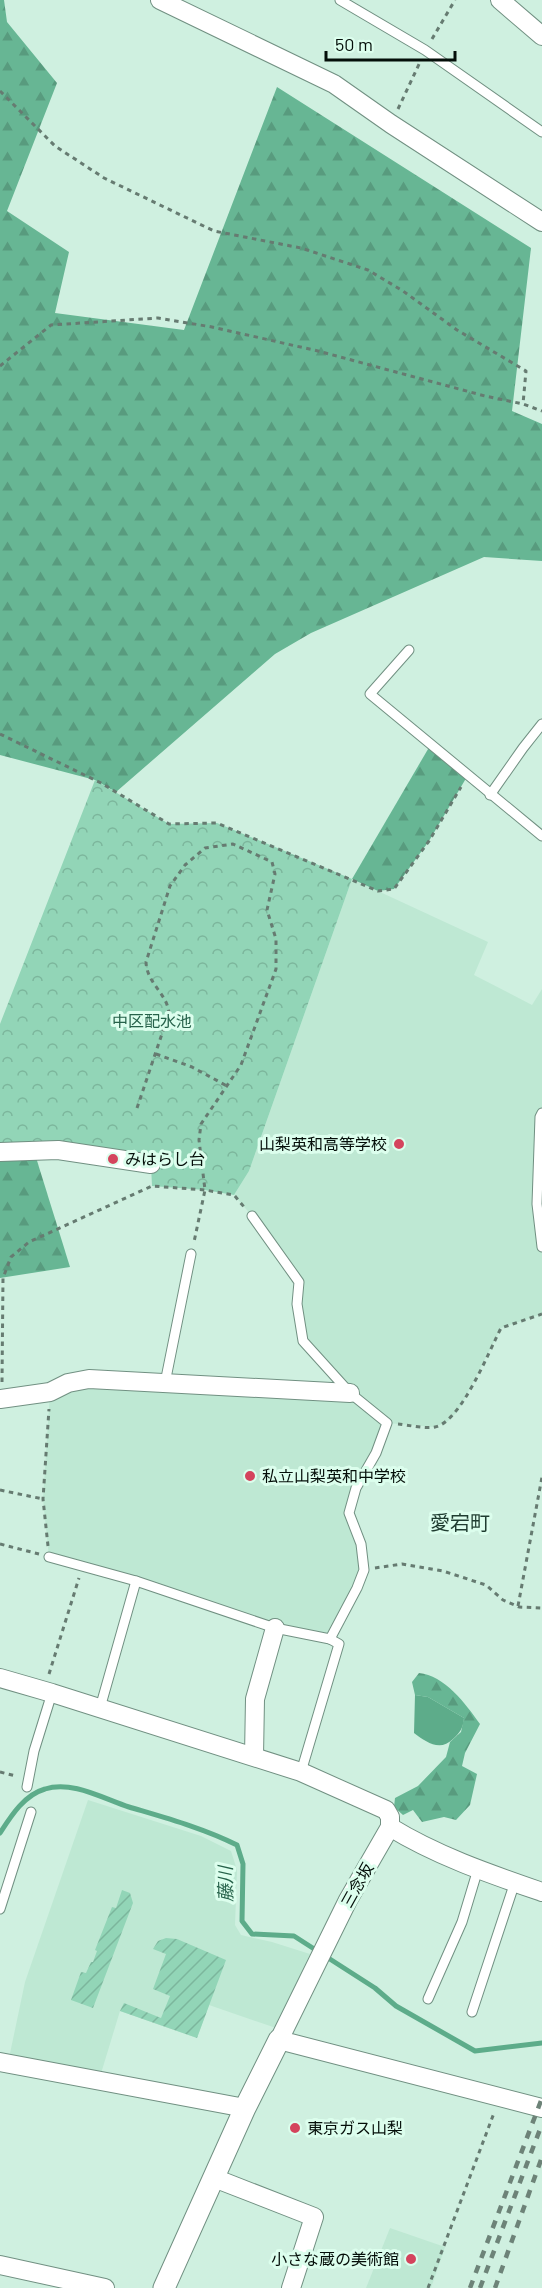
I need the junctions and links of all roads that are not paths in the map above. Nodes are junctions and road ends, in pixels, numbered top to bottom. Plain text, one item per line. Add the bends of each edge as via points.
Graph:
1 (160, 0) edge
2 (340, 0) edge
3 (500, 0) edge
4 (542, 36) edge
5 (542, 132) edge
6 (542, 222) edge
7 (409, 650) dead end
8 (542, 724) edge
9 (490, 795) junction
10 (542, 836) edge
11 (542, 1113) edge
12 (0, 1152) edge
13 (151, 1164) dead end
14 (252, 1216) dead end
15 (542, 1248) edge
16 (191, 1254) road end
17 (165, 1383) junction
18 (350, 1393) junction
19 (1, 1399) edge
20 (49, 1557) road end
21 (136, 1581) junction
22 (275, 1629) junction
23 (330, 1639) junction
24 (0, 1678) edge
25 (47, 1692) junction
26 (100, 1708) junction
27 (254, 1756) junction
28 (301, 1772) junction
29 (27, 1783) road end
30 (31, 1812) dead end
31 (390, 1827) junction
32 (478, 1869) junction
33 (516, 1882) junction
34 (542, 1892) edge
35 (0, 1909) edge
36 (428, 1999) dead end
37 (472, 2012) dead end
38 (279, 2040) junction
39 (0, 2062) edge
40 (245, 2108) junction
41 (542, 2108) edge
42 (214, 2178) junction
43 (0, 2265) edge
44 (105, 2288) edge
45 (164, 2288) edge
46 (291, 2288) edge

1 - 6 street via 334,84
2 - 5 lane via 425,50
3 - 4 street
7 - 9 lane via 370,694
8 - 9 lane
9 - 10 lane
11 - 15 lane via 537,1204
12 - 13 street via 58,1150
14 - 18 lane via 299,1282 297,1304 303,1341
16 - 17 lane
17 - 18 street
17 - 19 street via 90,1379 50,1392
18 - 23 lane via 387,1423 356,1488 349,1513 362,1544 364,1570
20 - 21 lane
21 - 22 lane
21 - 26 lane
22 - 23 lane
22 - 27 street via 255,1699
23 - 28 lane via 339,1644
24 - 25 street
25 - 26 street
25 - 29 lane
26 - 27 street
27 - 28 street
28 - 31 street via 386,1810
30 - 35 lane
31 - 32 street
31 - 38 street, 三念坂 via 348,1900
32 - 33 street
32 - 36 lane via 462,1922
33 - 34 street
33 - 37 lane
38 - 40 street
38 - 41 street
39 - 40 street
40 - 42 street
42 - 45 street
42 - 46 street via 314,2217
43 - 44 street

